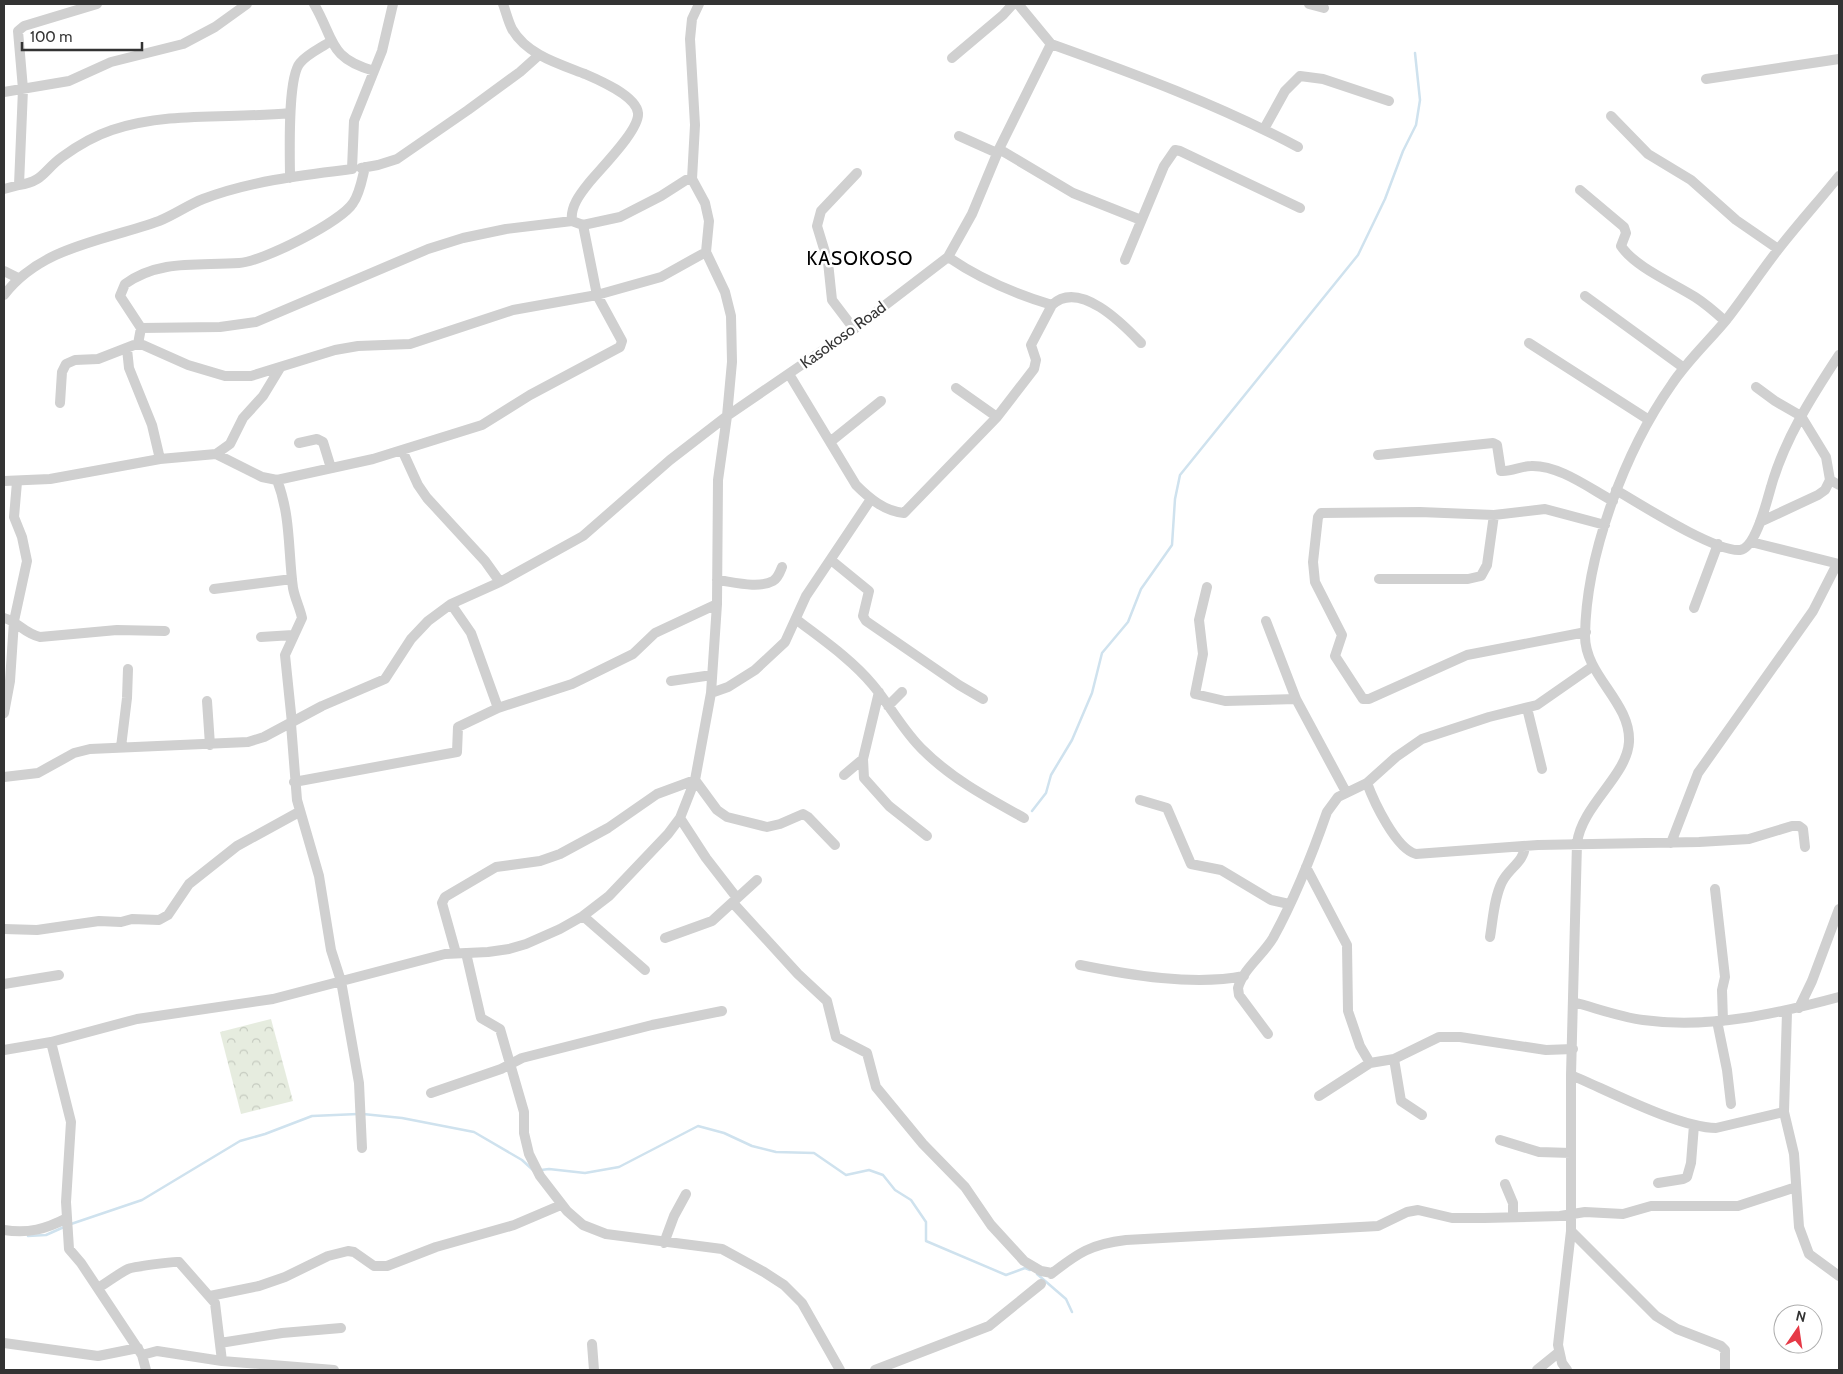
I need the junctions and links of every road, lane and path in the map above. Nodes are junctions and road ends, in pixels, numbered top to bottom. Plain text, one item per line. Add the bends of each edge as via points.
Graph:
1 (97, 4) edge
2 (247, 4) edge
3 (314, 4) edge
4 (393, 4) edge
5 (503, 4) edge
6 (699, 4) edge
7 (1012, 4) edge
8 (1018, 4) edge
9 (1309, 4) edge
10 (1324, 8) dead end
11 (331, 41) junction
12 (1051, 44) junction
13 (539, 55) junction
14 (952, 58) dead end
15 (1839, 59) edge
16 (374, 71) junction
17 (1706, 80) dead end
18 (23, 88) junction
19 (4, 92) edge
20 (1388, 101) dead end
21 (290, 113) junction
22 (1611, 116) dead end
23 (1264, 129) junction
24 (959, 136) dead end
25 (1298, 147) dead end
26 (998, 151) junction
27 (365, 167) junction
28 (352, 169) junction
29 (856, 173) dead end
30 (1839, 176) edge
31 (290, 178) junction
32 (692, 179) junction
33 (19, 184) junction
34 (4, 189) edge
35 (1580, 190) dead end
36 (1300, 208) dead end
37 (1141, 220) junction
38 (572, 221) junction
39 (583, 225) junction
40 (1778, 249) junction
41 (706, 252) junction
42 (948, 257) junction
43 (1124, 260) dead end
44 (4, 271) edge
45 (18, 278) junction
46 (4, 295) edge
47 (597, 295) junction
48 (1585, 296) dead end
49 (1052, 305) junction
50 (1725, 321) junction
51 (140, 328) junction
52 (854, 329) junction
53 (1141, 343) dead end
54 (1528, 343) dead end
55 (138, 344) junction
56 (127, 348) junction
57 (1839, 355) edge
58 (280, 368) junction
59 (1684, 368) junction
60 (1836, 368) edge
61 (788, 374) junction
62 (1756, 387) dead end
63 (956, 388) dead end
64 (881, 401) dead end
65 (60, 403) dead end
66 (727, 416) junction
67 (1801, 416) junction
68 (997, 417) junction
69 (1649, 420) junction
70 (830, 442) junction
71 (298, 443) dead end
72 (402, 450) junction
73 (216, 454) junction
74 (1378, 455) dead end
75 (160, 459) junction
76 (331, 468) junction
77 (278, 480) junction
78 (1830, 480) junction
79 (4, 481) edge
80 (17, 482) junction
81 (1839, 485) edge
82 (1615, 495) junction
83 (871, 499) junction
84 (1494, 515) junction
85 (1760, 522) junction
86 (1605, 526) junction
87 (1750, 542) junction
88 (1718, 544) junction
89 (831, 560) junction
90 (1838, 564) edge
91 (782, 568) dead end
92 (292, 579) junction
93 (1379, 579) dead end
94 (717, 580) junction
95 (500, 582) junction
96 (1208, 587) dead end
97 (214, 589) dead end
98 (451, 604) junction
99 (717, 604) junction
100 (1694, 608) dead end
101 (9, 620) edge
102 (797, 620) junction
103 (1266, 621) dead end
104 (165, 631) dead end
105 (1586, 632) junction
106 (293, 636) junction
107 (261, 638) dead end
108 (1593, 666) junction
109 (128, 669) dead end
110 (712, 675) junction
111 (671, 681) dead end
112 (879, 692) junction
113 (902, 692) dead end
114 (712, 693) junction
115 (983, 699) dead end
116 (1296, 699) junction
117 (207, 701) dead end
118 (888, 706) junction
119 (498, 708) junction
120 (1527, 708) junction
121 (4, 713) edge
122 (292, 724) junction
123 (210, 745) junction
124 (121, 747) junction
125 (863, 759) junction
126 (1542, 770) dead end
127 (844, 776) dead end
128 (4, 777) edge
129 (695, 780) junction
130 (294, 782) junction
131 (1366, 783) junction
132 (1346, 792) junction
133 (1140, 800) dead end
134 (299, 812) junction
135 (680, 818) junction
136 (1024, 818) dead end
137 (927, 836) dead end
138 (1577, 843) junction
139 (1671, 843) junction
140 (835, 845) dead end
141 (1525, 846) junction
142 (1805, 847) dead end
143 (1306, 866) junction
144 (757, 880) dead end
145 (1715, 889) dead end
146 (735, 901) junction
147 (1289, 904) junction
148 (1839, 909) edge
149 (583, 916) junction
150 (4, 928) edge
151 (1490, 937) dead end
152 (665, 938) dead end
153 (461, 953) junction
154 (1080, 965) dead end
155 (645, 970) dead end
156 (59, 975) dead end
157 (1244, 976) junction
158 (341, 981) junction
159 (4, 984) edge
160 (1839, 997) edge
161 (1573, 1002) junction
162 (1800, 1008) junction
163 (722, 1011) dead end
164 (1787, 1012) junction
165 (1720, 1021) junction
166 (1268, 1034) dead end
167 (51, 1042) junction
168 (1573, 1049) junction
169 (4, 1050) edge
170 (1394, 1058) junction
171 (1370, 1062) junction
172 (510, 1064) junction
173 (1571, 1075) junction
174 (431, 1093) dead end
175 (1319, 1096) dead end
176 (1731, 1104) dead end
177 (1784, 1112) junction
178 (1422, 1115) dead end
179 (1694, 1126) junction
180 (1500, 1140) dead end
181 (362, 1148) dead end
182 (1571, 1153) junction
183 (1658, 1183) dead end
184 (1506, 1184) dead end
185 (1796, 1187) junction
186 (686, 1194) dead end
187 (561, 1205) junction
188 (1571, 1214) junction
189 (1513, 1217) junction
190 (68, 1223) junction
191 (4, 1230) edge
192 (1571, 1231) junction
193 (664, 1243) junction
194 (1839, 1276) edge
195 (1041, 1284) dead end
196 (98, 1288) junction
197 (210, 1296) junction
198 (341, 1328) dead end
199 (220, 1343) junction
200 (4, 1344) edge
201 (592, 1344) dead end
202 (140, 1351) junction
203 (1558, 1353) junction
204 (222, 1361) junction
205 (146, 1370) edge
206 (334, 1370) edge
207 (594, 1370) edge
208 (840, 1370) edge
209 (877, 1370) edge
210 (1537, 1370) edge
211 (1567, 1370) edge
212 (1726, 1370) edge

1 - 18 street via 20,28 17,36
2 - 18 street via 215,27 183,44 111,62 69,81
3 - 11 street
4 - 16 street
5 - 13 street via 512,28 522,42
6 - 32 street via 692,19 690,39 695,125
7 - 14 street
8 - 12 street
9 - 10 street
11 - 16 street via 349,63
11 - 21 street via 298,66
12 - 23 street
12 - 26 street, Kasokoso Road
13 - 27 street via 483,100 397,159
13 - 38 street via 595,78 623,94 638,112 635,126 580,193 571,215
15 - 17 street
16 - 28 street via 354,121
18 - 19 street
18 - 33 street
20 - 23 street via 1308,75 1300,76 1284,91
21 - 31 street
21 - 33 street via 179,118 116,129 70,151 37,181
22 - 40 street via 1648,154 1690,180 1736,220
23 - 25 street
24 - 26 street
26 - 37 street via 1073,193
26 - 42 street, Kasokoso Road via 972,214
27 - 28 street
27 - 51 street via 357,195 347,211 263,258 239,263 173,264 151,270 125,284 120,296
28 - 31 street
29 - 52 street via 821,211 817,226 828,262 832,300
30 - 40 street
31 - 45 street via 227,191 159,220 92,240 34,266
32 - 39 street via 629,214
32 - 41 street via 709,221
33 - 34 street
35 - 50 street via 1624,227 1626,233 1621,246 1624,250 1640,264 1704,303
36 - 37 street via 1175,150 1164,166
37 - 43 street
38 - 39 street
38 - 51 street via 506,228 454,241 256,322 220,327
39 - 47 street
40 - 50 street
41 - 47 street via 661,277
41 - 66 street via 725,292 731,316 732,362
42 - 49 street via 1005,289
42 - 52 street, Kasokoso Road
44 - 45 street
45 - 46 street
47 - 58 street via 513,310 410,344 350,346
47 - 72 street via 622,341 620,347 482,425
48 - 59 street
49 - 53 street via 1064,298 1089,302 1121,321
49 - 68 street via 1031,345 1036,367
50 - 59 street
51 - 55 street
52 - 61 street, Kasokoso Road
54 - 69 street
55 - 56 street
55 - 58 street via 225,376 251,376
56 - 65 street via 93,361 76,360 66,364 62,372
56 - 75 street via 129,368 152,425
57 - 60 street
58 - 73 street via 263,396 244,418 230,444
59 - 69 street
60 - 67 street
61 - 66 street, Kasokoso Road
61 - 70 street
62 - 67 street
63 - 68 street
64 - 70 street
66 - 94 street via 718,480
66 - 95 street, Kasokoso Road via 670,460 583,536
67 - 78 street via 1826,457
67 - 85 street via 1775,474
68 - 83 street via 906,512 893,511
69 - 82 street
70 - 83 street via 848,473
71 - 76 street via 317,439 323,442
72 - 76 street
72 - 95 street via 427,498
73 - 75 street
73 - 77 street via 262,477
74 - 82 street via 1493,443 1497,445 1501,472 1543,467
75 - 80 street via 65,477
76 - 77 street
77 - 92 street via 288,518
78 - 81 street
78 - 85 street via 1818,495
79 - 80 street
80 - 101 street via 14,517 26,561
82 - 86 street
82 - 88 street
83 - 89 street
84 - 86 street via 1545,509
84 - 93 street via 1488,565 1481,576 1468,579
84 - 105 street via 1420,512 1319,514 1313,562 1315,582 1342,635 1335,656 1361,697 1369,699 1467,655
85 - 87 street
86 - 105 street
87 - 88 street via 1741,550
87 - 90 street
88 - 100 street
89 - 102 street via 806,596
89 - 115 street via 869,590 863,616 866,622
90 - 139 street via 1791,644 1707,758 1691,789
91 - 94 street via 769,582
92 - 97 street
92 - 106 street via 302,618
94 - 99 street
95 - 98 street, Kasokoso Road
96 - 116 street via 1199,620 1203,654 1195,694 1225,701
98 - 119 street via 471,633
98 - 122 street, Kasokoso Road via 418,630 385,679 322,706
99 - 110 street
99 - 119 street via 655,633 632,654 572,684
101 - 104 street via 21,630 40,637 117,630
101 - 121 street via 10,681
102 - 112 street via 862,673
102 - 114 street via 786,642 770,658 728,687
103 - 116 street
105 - 108 street
106 - 107 street
106 - 122 street via 285,660
108 - 120 street via 1542,702
108 - 138 street via 1626,722 1629,744 1623,760 1581,824
109 - 124 street
110 - 111 street
110 - 114 street
112 - 118 street
112 - 125 street
113 - 118 street
114 - 129 street
116 - 132 street
117 - 123 street
118 - 136 street via 921,748 942,768
119 - 130 street via 458,727 457,752
120 - 126 street
120 - 131 street via 1422,739 1396,756
122 - 123 street, Kasokoso Road via 248,742
122 - 130 street
123 - 124 street, Kasokoso Road
124 - 128 street, Kasokoso Road via 74,753 38,773
125 - 127 street
125 - 137 street via 864,778 875,793
129 - 135 street
129 - 140 street via 721,814 767,827 803,814
129 - 153 street via 657,794 608,828 560,854 540,861 496,867 445,897 442,903
130 - 134 street
131 - 132 street
131 - 141 street via 1383,817 1402,844 1413,853
132 - 143 street via 1327,812
133 - 147 street via 1167,808 1191,864 1221,870 1262,895
134 - 150 street via 237,846 189,884 168,915 159,920 99,921 37,930
134 - 158 street via 319,876 331,950
135 - 146 street
135 - 149 street via 653,852 609,896
138 - 139 street
138 - 141 street
138 - 161 street
139 - 142 street via 1749,839 1799,826 1803,829
141 - 151 street via 1520,860 1502,881
143 - 147 street
143 - 171 street via 1347,945 1348,1011 1360,1046
144 - 146 street
145 - 165 street via 1725,977
146 - 152 street via 712,921
146 - 189 street via 798,974 827,1001 836,1037 867,1053 879,1091 970,1193 999,1235 1024,1261 1041,1271 1052,1274 1083,1250 1106,1243 1186,1235 1272,1234 1378,1226 1418,1210 1452,1218
147 - 157 street via 1271,941
148 - 162 street
149 - 153 street via 526,944 488,952
149 - 155 street
153 - 158 street
153 - 172 street via 481,1018 500,1028
154 - 157 street via 1128,974 1192,979
156 - 159 street
157 - 166 street via 1238,992
158 - 167 street via 254,1002 136,1019
158 - 181 street via 359,1083
160 - 162 street
161 - 165 street via 1644,1020 1680,1023
161 - 168 street
162 - 164 street
163 - 172 street via 652,1025 522,1058
164 - 165 street
164 - 177 street
165 - 176 street
167 - 169 street
167 - 190 street via 71,1122
168 - 170 street via 1546,1050 1439,1037
168 - 173 street
170 - 171 street
170 - 178 street via 1401,1101
171 - 175 street
172 - 174 street
172 - 187 street via 524,1112 527,1147 538,1172
173 - 179 street
173 - 182 street
177 - 179 street via 1716,1128
177 - 185 street via 1794,1154
179 - 183 street via 1687,1176
180 - 182 street via 1539,1152
182 - 188 street
184 - 189 street via 1513,1203
185 - 188 street via 1742,1205 1651,1206 1631,1214
185 - 194 street via 1799,1228 1805,1245 1810,1254
186 - 193 street
187 - 193 street via 594,1230
187 - 197 street via 514,1225 436,1247 387,1266 374,1266 348,1251 328,1256 259,1286
188 - 189 street
188 - 192 street
190 - 191 street via 42,1230
190 - 196 street via 69,1249
192 - 203 street
192 - 212 street via 1656,1316 1676,1329 1721,1346 1725,1350
193 - 208 street via 722,1249 784,1286 802,1303
195 - 209 street via 989,1326
196 - 197 street via 132,1267 174,1261 183,1264
196 - 202 street
197 - 199 street via 216,1307
198 - 199 street
199 - 204 street
200 - 202 street via 98,1356
201 - 207 street
202 - 204 street
202 - 205 street
203 - 210 street
203 - 211 street
204 - 206 street

